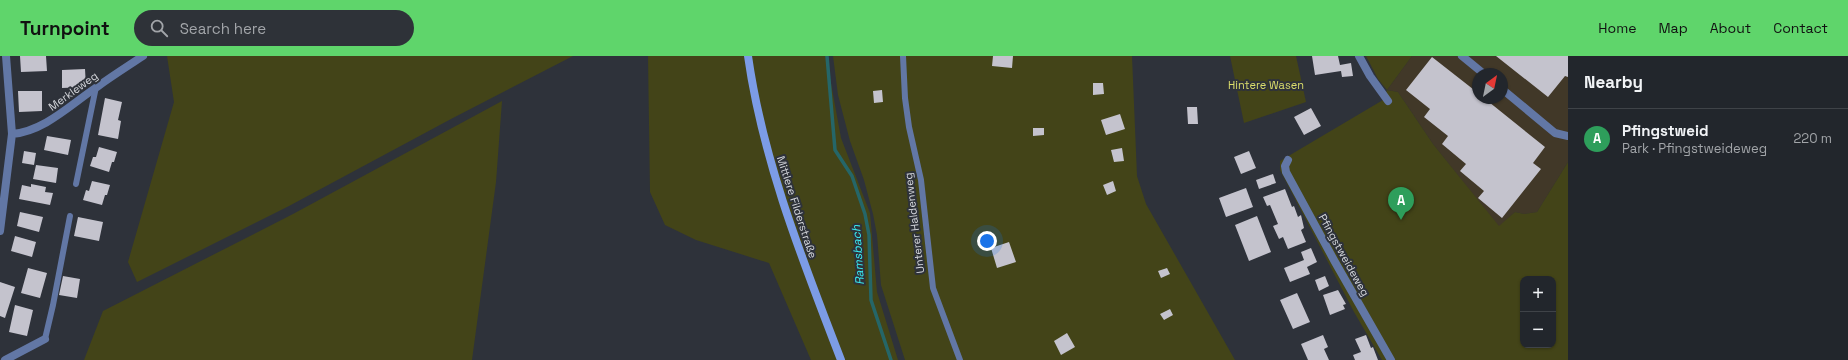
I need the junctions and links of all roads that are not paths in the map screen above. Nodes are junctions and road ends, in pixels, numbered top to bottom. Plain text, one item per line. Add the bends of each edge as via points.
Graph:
1 (6, 56) edge
2 (143, 56) edge
3 (748, 56) edge
4 (903, 56) edge
5 (1360, 56) edge
6 (1462, 56) edge
7 (1477, 68) edge
8 (96, 87) junction
9 (1508, 94) edge
10 (1388, 101) dead end
11 (12, 134) junction
12 (1568, 136) edge
13 (1288, 160) dead end
14 (76, 184) dead end
15 (70, 216) dead end
16 (0, 231) edge
17 (44, 339) joint
18 (5, 360) edge
19 (841, 360) edge
20 (960, 360) edge
21 (1391, 360) edge

1 - 11 street
2 - 8 street, Merkleweg
3 - 19 main road, Mittlere Filderstraße via 763,135 780,196
4 - 20 lane, Unterer Haldenweg via 905,98 921,180 933,288
5 - 10 street via 1374,83
6 - 7 street
8 - 11 street, Merkleweg via 51,120 23,133
8 - 14 lane
9 - 12 street via 1555,133
11 - 16 street
13 - 21 street, Pfingstweideweg via 1286,172
15 - 17 lane
17 - 18 street

